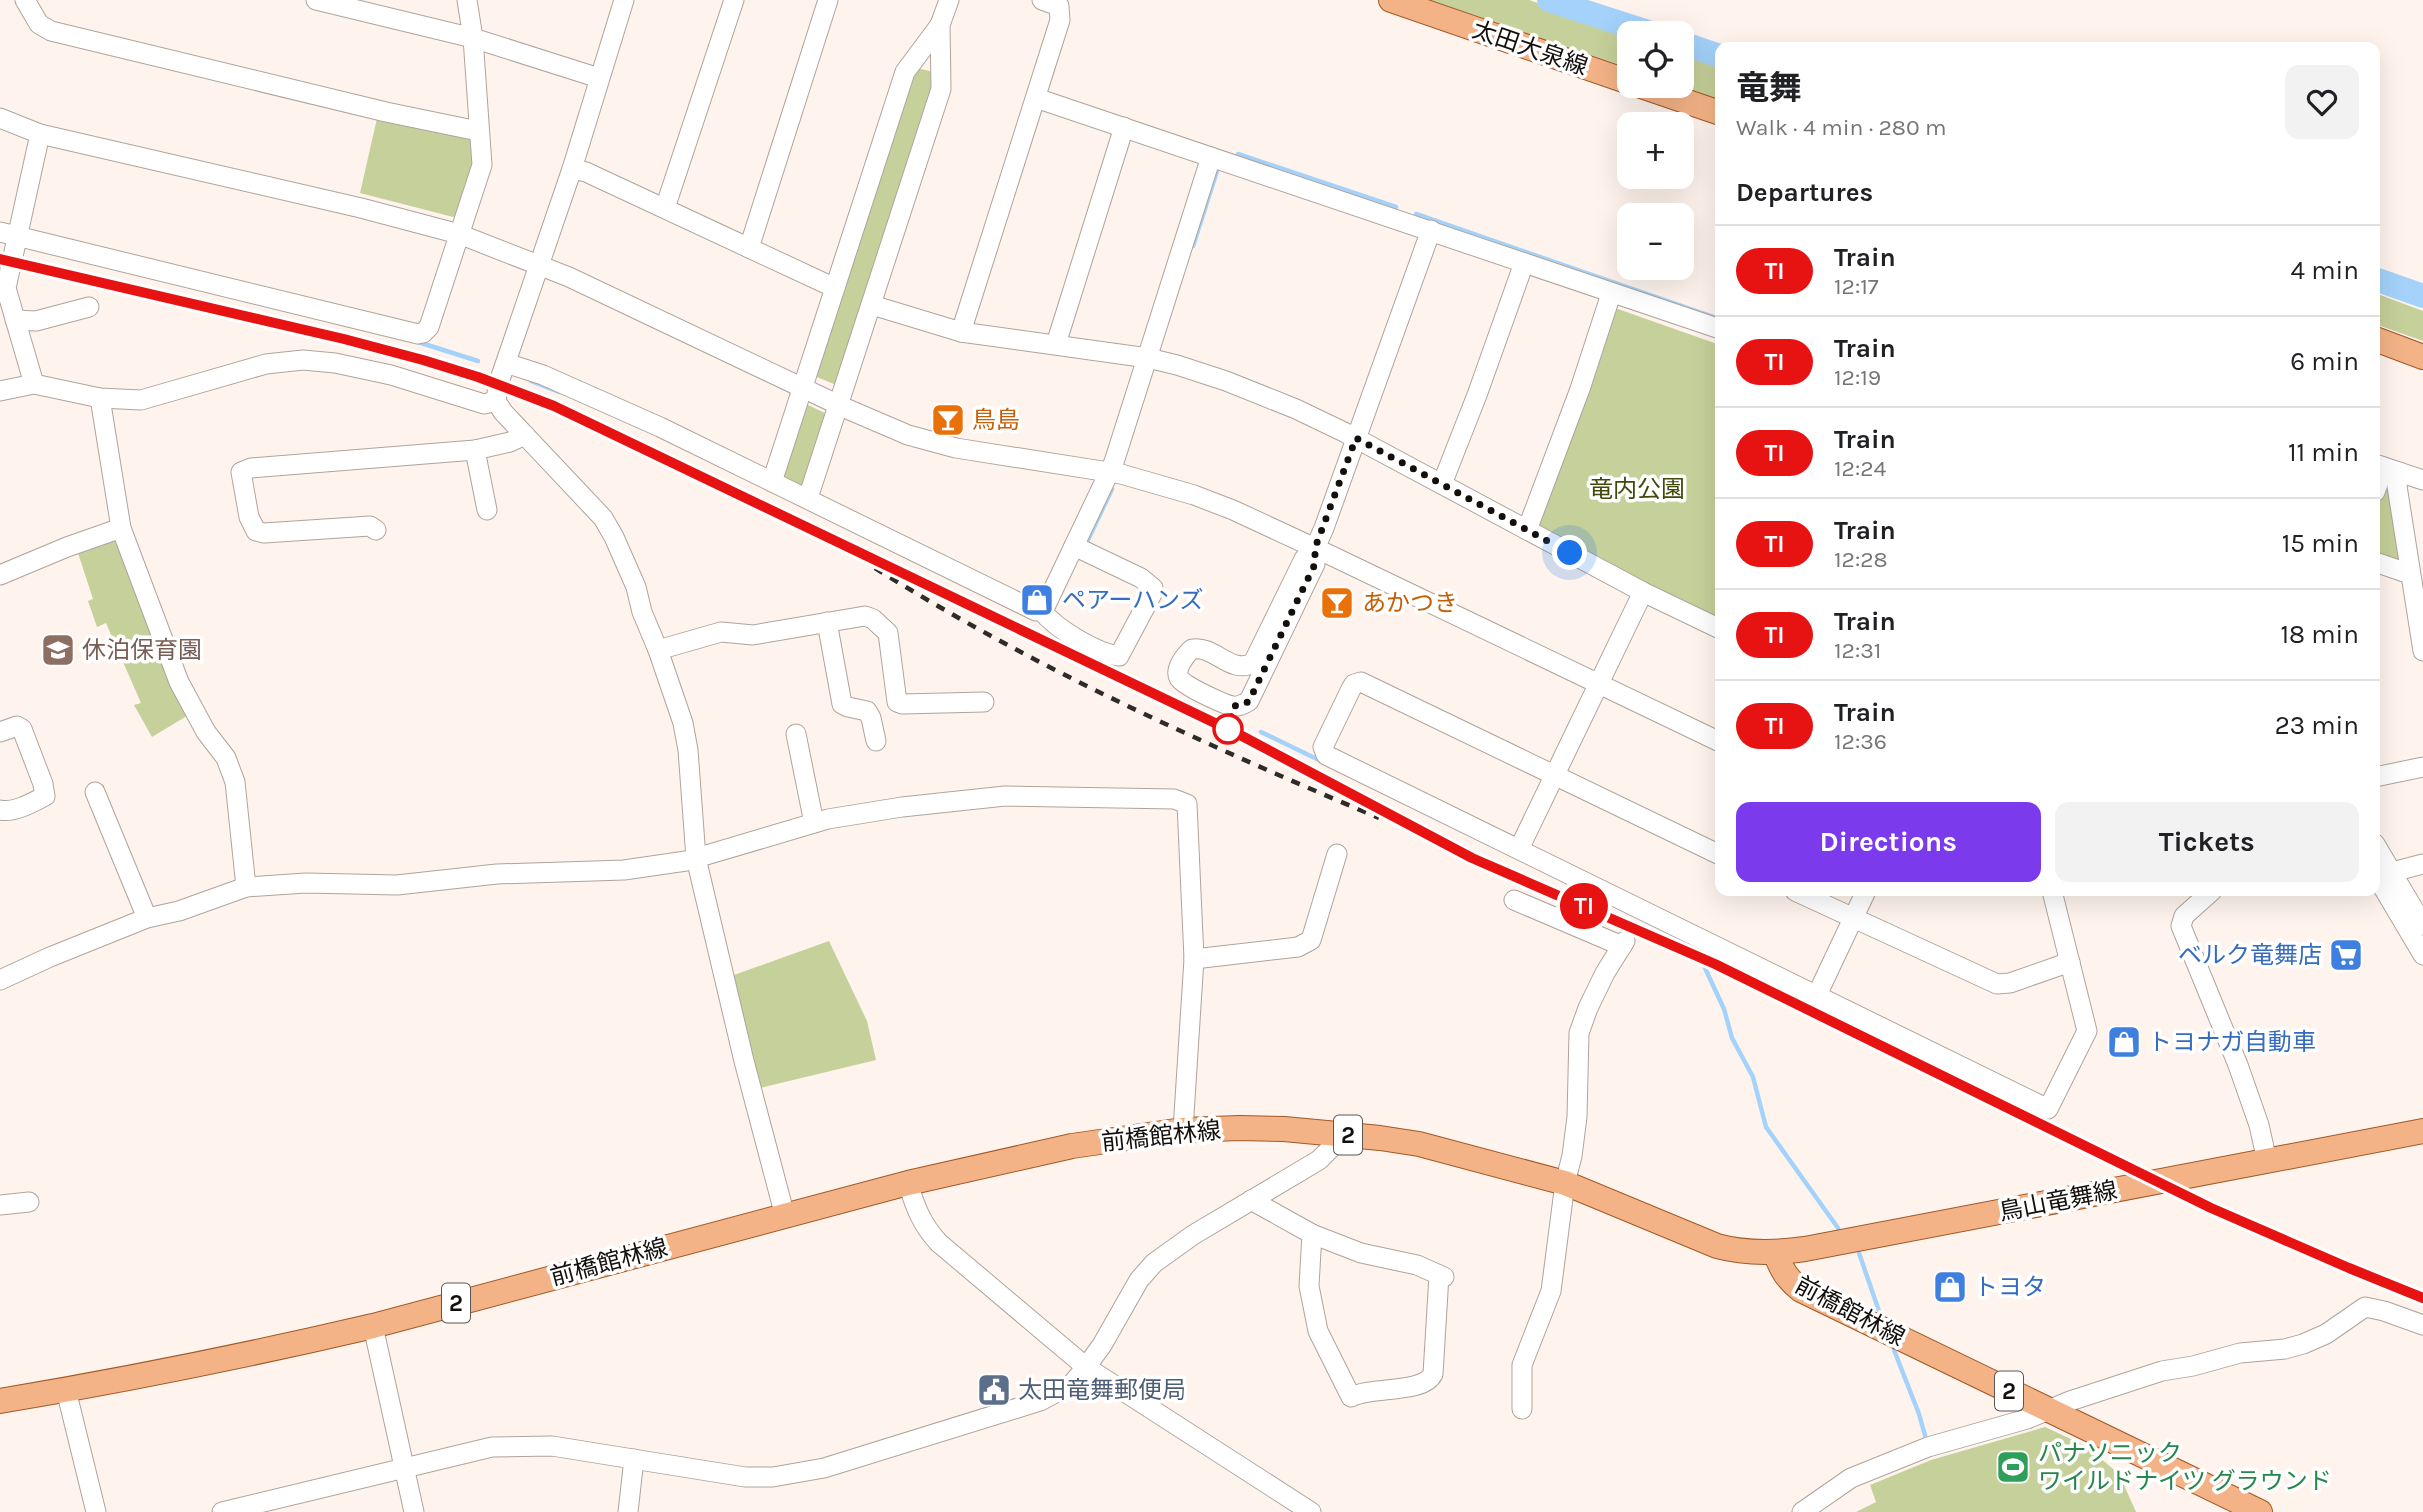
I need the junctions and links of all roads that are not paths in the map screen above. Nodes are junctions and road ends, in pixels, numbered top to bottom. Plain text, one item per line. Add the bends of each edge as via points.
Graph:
1 (25, 0) edge
2 (316, 0) edge
3 (467, 0) edge
4 (624, 0) edge
5 (734, 0) edge
6 (828, 0) edge
7 (949, 0) edge
8 (1042, 0) edge
9 (1391, 0) edge
10 (940, 25) junction
11 (473, 38) junction
12 (599, 78) junction
13 (1617, 78) edge
14 (1036, 98) junction
15 (1677, 98) edge
16 (1715, 111) edge
17 (0, 118) edge
18 (1124, 127) junction
19 (478, 131) junction
20 (40, 134) junction
21 (1211, 157) junction
22 (572, 169) junction
23 (664, 208) junction
24 (1432, 230) junction
25 (8, 234) edge
26 (459, 234) junction
27 (749, 248) junction
28 (1524, 263) junction
29 (539, 264) junction
30 (835, 288) junction
31 (1611, 294) junction
32 (872, 305) junction
33 (89, 307) dead end
34 (8, 310) edge
35 (1715, 327) edge
36 (961, 331) junction
37 (2380, 341) edge
38 (1056, 344) junction
39 (2423, 357) edge
40 (1147, 358) junction
41 (506, 363) junction
42 (34, 384) junction
43 (803, 387) junction
44 (0, 391) edge
45 (100, 398) junction
46 (496, 401) junction
47 (839, 405) junction
48 (525, 435) junction
49 (1356, 438) junction
50 (474, 450) junction
51 (2386, 468) edge
52 (1109, 472) junction
53 (2423, 480) edge
54 (772, 482) junction
55 (1442, 484) junction
56 (808, 498) junction
57 (487, 510) dead end
58 (121, 528) junction
59 (376, 530) dead end
60 (1527, 530) junction
61 (1074, 545) junction
62 (1315, 548) junction
63 (2380, 564) edge
64 (2410, 574) junction
65 (0, 575) edge
66 (1643, 592) junction
67 (1041, 610) junction
68 (827, 622) junction
69 (1715, 627) edge
70 (658, 650) junction
71 (2423, 651) edge
72 (1600, 684) junction
73 (984, 702) dead end
74 (0, 732) edge
75 (796, 734) dead end
76 (1715, 740) edge
77 (876, 741) dead end
78 (2423, 766) edge
79 (1555, 776) junction
80 (2380, 776) edge
81 (95, 792) dead end
82 (0, 810) edge
83 (814, 823) junction
84 (1519, 849) junction
85 (1715, 853) edge
86 (1337, 854) dead end
87 (696, 858) junction
88 (2423, 864) edge
89 (2381, 874) edge
90 (246, 887) junction
91 (1807, 896) edge
92 (1864, 896) edge
93 (2053, 896) edge
94 (2206, 896) edge
95 (1514, 900) dead end
96 (147, 918) junction
97 (1853, 918) junction
98 (2423, 925) edge
99 (2423, 955) edge
100 (1194, 959) junction
101 (2070, 962) junction
102 (0, 980) edge
103 (1817, 995) junction
104 (1183, 1130) junction
105 (2423, 1131) edge
106 (1340, 1134) junction
107 (2267, 1161) junction
108 (1565, 1182) junction
109 (908, 1184) junction
110 (1251, 1200) junction
111 (29, 1202) dead end
112 (0, 1205) edge
113 (785, 1216) junction
114 (1312, 1234) junction
115 (1775, 1252) junction
116 (373, 1325) junction
117 (2423, 1325) edge
118 (1086, 1367) junction
119 (66, 1390) junction
120 (0, 1401) edge
121 (1522, 1409) dead end
122 (2047, 1410) junction
123 (634, 1458) junction
124 (404, 1469) junction
125 (96, 1512) edge
126 (222, 1512) edge
127 (414, 1512) edge
128 (628, 1512) edge
129 (1311, 1512) edge
130 (1802, 1512) edge
131 (2260, 1512) edge

1 - 19 street via 38,24 51,31
2 - 11 street
3 - 11 street
4 - 12 street
5 - 23 street
6 - 27 street
7 - 10 street
8 - 14 street via 1059,6 1060,20
9 - 13 main road, 太田大泉線
10 - 30 street via 905,72
10 - 32 street via 941,89
11 - 12 street
11 - 19 street
12 - 22 street
14 - 18 street
14 - 36 street
15 - 16 main road
17 - 20 street
18 - 21 street
18 - 38 street
19 - 26 street via 482,165
20 - 25 street
20 - 26 street
21 - 24 street
21 - 40 street
22 - 23 street
22 - 29 street
23 - 27 street
24 - 28 street
24 - 49 street
25 - 26 street via 418,334 429,327
25 - 34 street
26 - 29 street
27 - 30 street
28 - 31 street
28 - 55 street
29 - 41 street
29 - 43 street
30 - 43 street
31 - 35 street
31 - 60 street
32 - 36 street
32 - 47 street
33 - 34 street via 36,321
34 - 42 street
36 - 38 street
37 - 39 main road
38 - 40 street
40 - 49 street via 1226,381
40 - 52 street
41 - 46 street
41 - 54 street via 571,386
42 - 44 street
42 - 45 street
43 - 47 street
43 - 54 street
45 - 46 street via 152,398 266,364 303,360 391,375 484,404
45 - 58 street
46 - 48 street
47 - 52 street via 908,435 956,448
47 - 56 street
48 - 50 street
48 - 70 street via 603,518 626,563
49 - 55 street
49 - 62 street
50 - 57 street
50 - 59 street via 241,472 256,531 370,526
51 - 53 street
51 - 64 street via 2397,486
52 - 61 street
52 - 62 street via 1213,502
54 - 56 street
55 - 60 street
56 - 67 street
58 - 65 street
58 - 90 street via 179,682 230,767
60 - 66 street
61 - 67 street
61 - 67 street via 1153,588 1122,652 1116,656 1068,634
62 - 62 street via 1315,564 1249,701 1234,706 1179,679 1177,673 1192,649 1204,649 1241,667 1253,663 1304,559
62 - 72 street
63 - 64 street
64 - 71 street
66 - 69 street
66 - 72 street
68 - 70 street via 753,635 721,632
68 - 73 street via 865,616 888,633 897,702
68 - 77 street via 840,698 848,708 867,712
70 - 87 street via 688,750
72 - 76 street
72 - 79 street
74 - 82 street via 17,726 22,729 45,796
75 - 83 street
78 - 80 street
79 - 84 street
79 - 84 street via 1366,683 1357,682 1351,689 1323,747 1326,755
79 - 85 street
81 - 96 street
83 - 87 street
83 - 100 street via 902,807 1005,796 1174,799 1187,804
84 - 103 street
86 - 100 street via 1311,940 1298,947
87 - 90 street via 624,870 497,874 397,886 306,883
87 - 113 street
88 - 89 street
89 - 98 street
89 - 99 street
90 - 96 street
91 - 97 street
92 - 97 street
93 - 101 street
94 - 107 street via 2184,916 2181,926 2238,1065
95 - 108 street via 1624,944 1593,996 1579,1033 1577,1117
96 - 102 street
97 - 101 street via 1997,984
97 - 103 street
100 - 104 street
101 - 103 street via 2087,1031 2048,1109
104 - 106 main road, 前橋館林線 / 2 via 1251,1128
104 - 109 main road, 前橋館林線 / 2 via 1072,1146
105 - 107 main road, 鳥山竜舞線
106 - 108 main road, 前橋館林線 / 2 via 1419,1144
106 - 110 street via 1319,1160
107 - 115 main road, 鳥山竜舞線
108 - 115 main road, 前橋館林線 / 2 via 1717,1246
108 - 121 street via 1551,1292 1522,1365
109 - 113 main road, 前橋館林線 / 2
109 - 118 street via 926,1229 939,1243
110 - 114 street
110 - 118 street via 1149,1267
111 - 112 street
113 - 116 main road, 前橋館林線 / 2
114 - 114 street via 1441,1276 1430,1379 1351,1397 1318,1331 1310,1286
115 - 122 main road, 前橋館林線 / 2 via 1787,1278 1801,1290
116 - 119 main road, 前橋館林線 / 2
116 - 124 street
117 - 122 street via 2365,1307 2303,1344 2162,1371
118 - 123 street via 1072,1384 1040,1401 795,1475 745,1477
118 - 129 street
119 - 120 main road, 前橋館林線 / 2
119 - 125 street
122 - 130 street via 1872,1468
122 - 131 main road, 前橋館林線 / 2
123 - 124 street via 570,1448 492,1447
123 - 128 street
124 - 126 street
124 - 127 street

